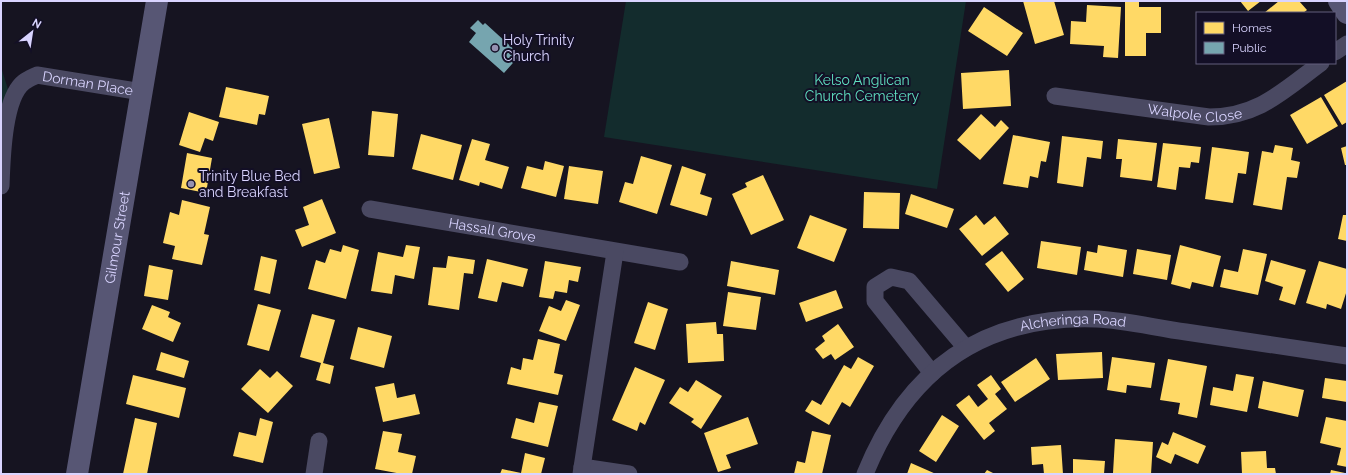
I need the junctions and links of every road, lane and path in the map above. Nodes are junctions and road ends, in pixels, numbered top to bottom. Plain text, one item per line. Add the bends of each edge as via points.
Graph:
1 (157, 1) edge
2 (1339, 1) edge
3 (1347, 13) edge
4 (1347, 44) edge
5 (1336, 51) edge
6 (1320, 64) edge
7 (142, 92) junction
8 (1055, 96) dead end
9 (1, 186) edge
10 (370, 209) dead end
11 (615, 252) junction
12 (680, 262) dead end
13 (966, 348) junction
14 (1347, 356) edge
15 (932, 373) junction
16 (319, 441) dead end
17 (581, 470) edge
18 (77, 474) edge
19 (314, 474) edge
20 (629, 474) edge
21 (865, 474) edge

1 - 7 main road, Gilmour Street
2 - 3 main road
4 - 5 street
6 - 8 street, Walpole Close via 1266,103 1249,112 1222,117
7 - 9 street, Dorman Place via 37,75 23,83 12,102 4,139
7 - 18 main road, Gilmour Street
10 - 11 street, Hassall Grove
11 - 12 street, Hassall Grove
11 - 17 street
13 - 14 street, Alcheringa Road via 1020,326 1041,321 1098,319
13 - 15 street, Alcheringa Road
13 - 15 street via 909,281 891,277 876,287 875,301
15 - 21 street, Alcheringa Road via 900,409 885,432
16 - 19 street
17 - 20 street

